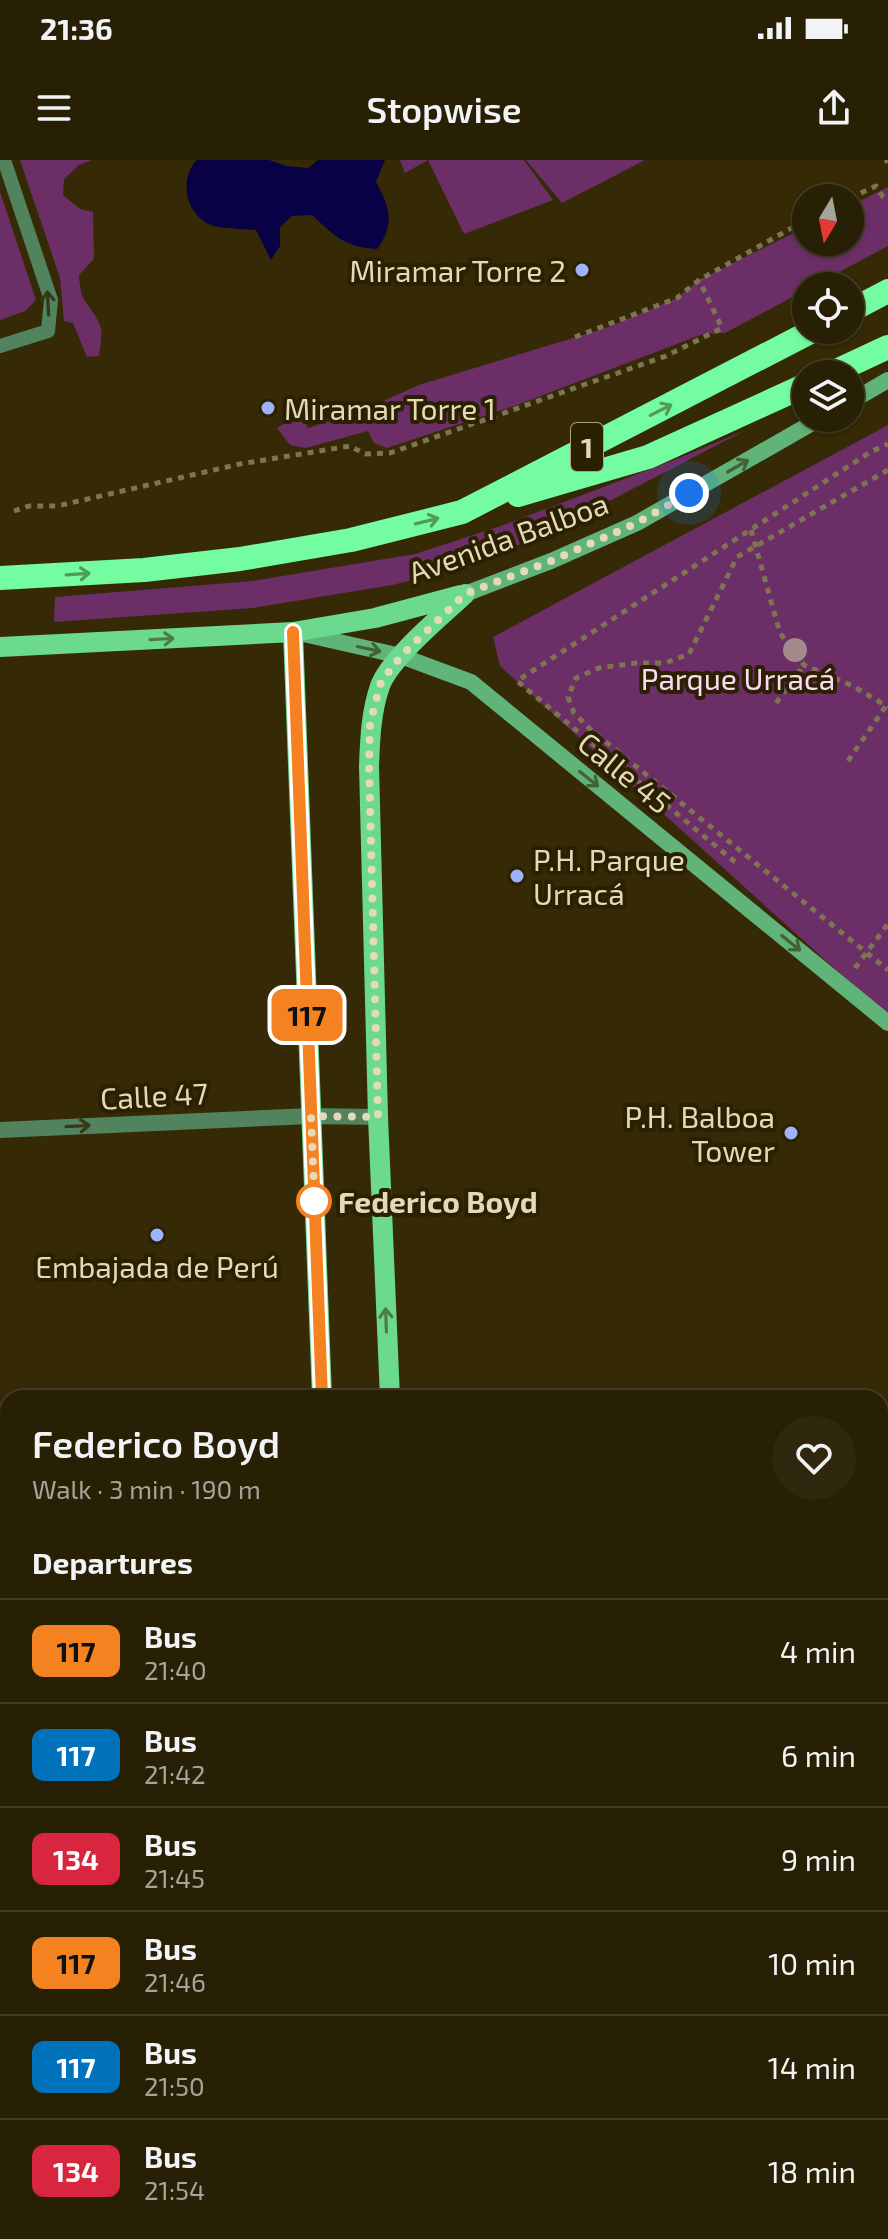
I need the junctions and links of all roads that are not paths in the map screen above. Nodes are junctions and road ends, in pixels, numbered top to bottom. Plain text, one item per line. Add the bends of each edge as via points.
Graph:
1 (4, 160) edge
2 (888, 291) edge
3 (864, 304) edge
4 (792, 341) edge
5 (0, 346) edge
6 (888, 347) edge
7 (860, 360) edge
8 (888, 380) edge
9 (792, 391) edge
10 (864, 394) edge
11 (796, 432) edge
12 (462, 512) junction
13 (0, 578) edge
14 (465, 594) junction
15 (293, 632) junction
16 (0, 647) edge
17 (401, 656) junction
18 (888, 1023) edge
19 (311, 1116) junction
20 (378, 1117) junction
21 (0, 1130) edge
22 (322, 1390) edge
23 (390, 1390) edge

5 -> 1 lane via 48,331 51,300
2 - 3 highway
12 -> 4 highway, Avenida Balboa / 1
6 - 7 highway
8 - 10 main road
9 - 12 highway via 648,457
14 -> 11 main road, Avenida Balboa via 637,523
13 -> 12 highway, Avenida Balboa / 1 via 240,559 351,540
14 - 15 main road, Avenida Balboa via 375,618
14 - 17 main road
16 -> 15 main road, Avenida Balboa
15 -> 17 main road, Calle 45
15 - 19 main road
17 -> 18 main road, Calle 45 via 471,682
17 - 20 main road via 381,682 370,723
19 - 20 street, Calle 47
21 -> 19 street, Calle 47
19 - 22 main road
23 -> 20 main road

